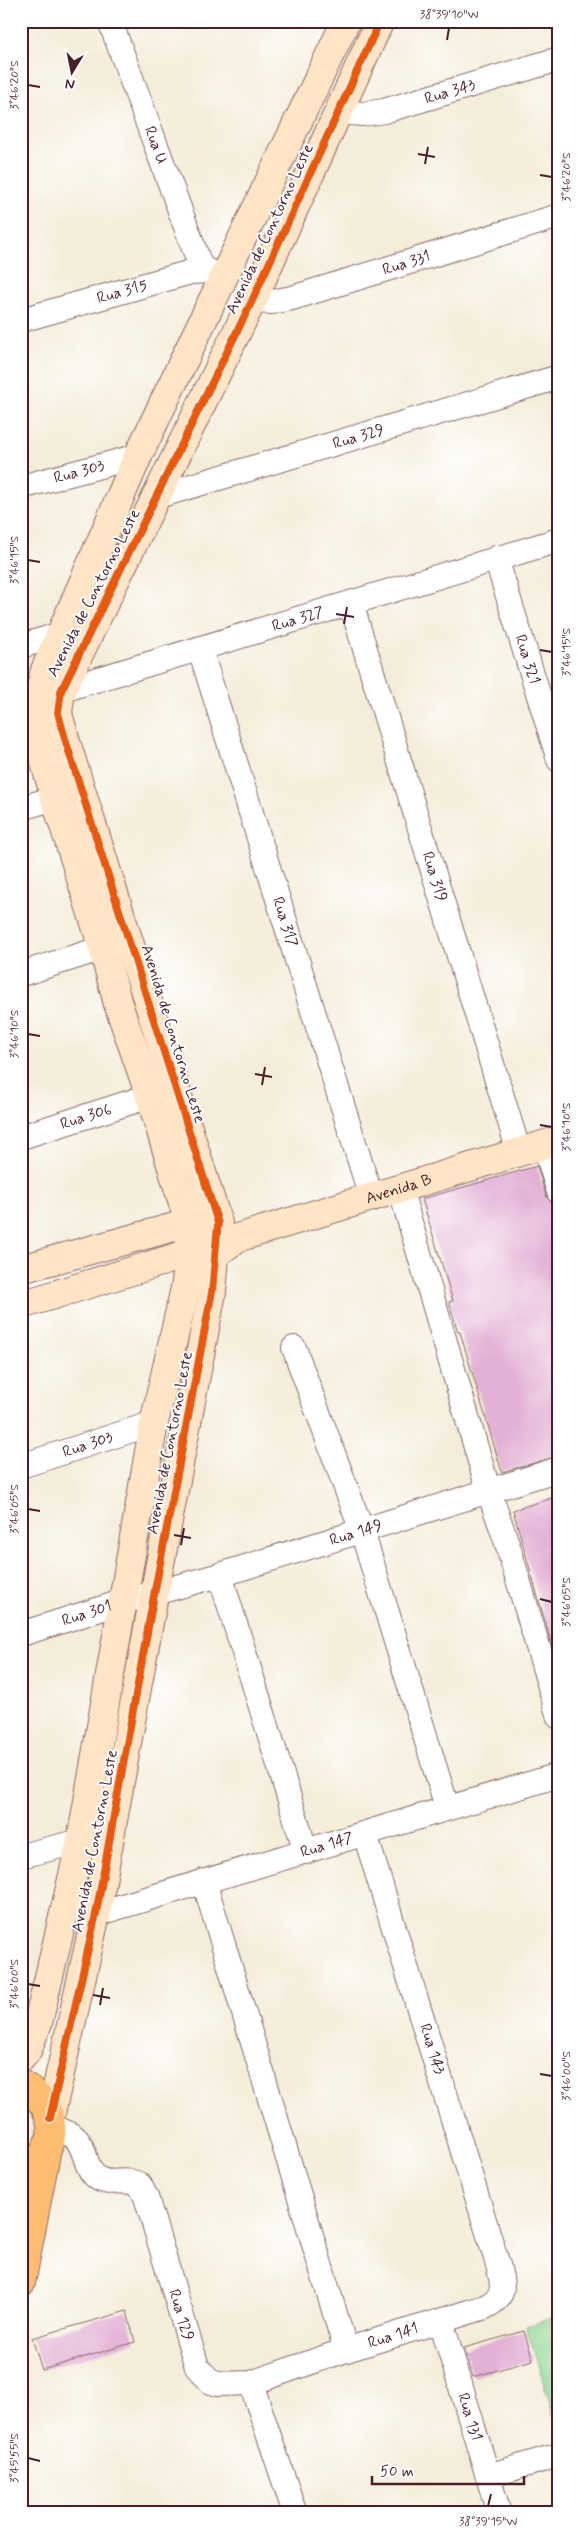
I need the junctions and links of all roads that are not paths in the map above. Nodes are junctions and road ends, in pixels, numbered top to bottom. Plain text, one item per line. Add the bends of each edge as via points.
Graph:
1 (110, 21) edge
2 (346, 21) edge
3 (380, 21) edge
4 (559, 59) edge
5 (339, 112) junction
6 (559, 216) edge
7 (212, 274) junction
8 (252, 301) junction
9 (21, 320) edge
10 (559, 376) edge
11 (138, 456) junction
12 (21, 487) edge
13 (158, 496) junction
14 (559, 540) edge
15 (496, 558) junction
16 (351, 603) junction
17 (74, 639) junction
18 (21, 646) edge
19 (200, 648) junction
20 (49, 694) junction
21 (559, 760) edge
22 (55, 798) junction
23 (21, 808) edge
24 (103, 948) junction
25 (21, 974) edge
26 (150, 1096) junction
27 (21, 1137) edge
28 (541, 1145) edge
29 (400, 1188) junction
30 (559, 1192) edge
31 (371, 1197) junction
32 (189, 1223) junction
33 (224, 1238) junction
34 (190, 1253) junction
35 (21, 1268) edge
36 (21, 1304) edge
37 (294, 1348) dead end
38 (154, 1423) junction
39 (21, 1466) edge
40 (559, 1469) edge
41 (489, 1492) junction
42 (362, 1531) junction
43 (220, 1575) junction
44 (154, 1595) junction
45 (122, 1602) junction
46 (21, 1634) edge
47 (559, 1717) edge
48 (559, 1775) edge
49 (448, 1807) junction
50 (365, 1834) junction
51 (81, 1841) junction
52 (306, 1852) junction
53 (21, 1856) edge
54 (204, 1881) junction
55 (96, 1914) junction
56 (21, 2058) edge
57 (21, 2084) edge
58 (50, 2129) junction
59 (21, 2169) edge
60 (498, 2264) joint
61 (21, 2283) edge
62 (441, 2322) junction
63 (346, 2350) junction
64 (252, 2383) junction
65 (559, 2455) edge
66 (488, 2476) junction
67 (295, 2513) edge
68 (499, 2513) edge

1 - 7 street, Rua U
2 - 7 street, Avenida de Contorno Leste
3 - 5 street, Avenida de Contorno Leste
4 - 5 street, Rua 343 via 384,111 363,114
5 - 8 street, Avenida de Contorno Leste
6 - 8 street, Rua 331 via 292,298
7 - 9 street, Rua 315
7 - 11 street, Avenida de Contorno Leste
8 - 13 street, Avenida de Contorno Leste
10 - 13 street, Rua 329
11 - 12 street, Rua 303
11 - 17 street, Avenida de Contorno Leste
13 - 17 street, Avenida de Contorno Leste
14 - 15 street, Rua 327
15 - 16 street, Rua 327
15 - 21 street, Rua 321
16 - 19 street, Rua 327
16 - 28 street, Rua 319
17 - 18 street
17 - 20 street, Avenida de Contorno Leste via 45,670
19 - 20 street, Rua 327
19 - 31 street, Rua 317
20 - 22 street, Avenida de Contorno Leste via 34,715
20 - 33 street, Avenida de Contorno Leste via 58,713
22 - 23 street
22 - 24 street, Avenida de Contorno Leste
24 - 25 street
24 - 26 street, Avenida de Contorno Leste via 118,1004
26 - 27 street, Rua 306
26 - 32 street, Avenida de Contorno Leste
28 - 29 street, Avenida B
28 - 30 street, Rua 319
29 - 31 street, Avenida B
29 - 41 street
31 - 33 street, Avenida B
32 - 33 street
32 - 34 street, Avenida de Contorno Leste
32 - 35 street
33 - 34 street
33 - 44 street, Avenida de Contorno Leste
34 - 36 street
34 - 38 street, Avenida de Contorno Leste
37 - 42 street
38 - 39 street, Rua 303
38 - 45 street, Avenida de Contorno Leste
40 - 41 street, Rua 149
41 - 42 street, Rua 149
41 - 47 street
42 - 43 street, Rua 149
42 - 49 street
43 - 44 street, Rua 149
43 - 52 street
44 - 45 street, Rua 301
44 - 55 street, Avenida de Contorno Leste
45 - 46 street, Rua 301
45 - 51 street, Avenida de Contorno Leste
48 - 49 street, Rua 147
49 - 50 street, Rua 147
50 - 52 street, Rua 147
50 - 60 street, Rua 143
51 - 53 street
51 - 56 street, Avenida de Contorno Leste via 38,2023
52 - 54 street, Rua 147
54 - 55 street, Rua 147
54 - 63 street
55 - 58 street, Avenida de Contorno Leste
57 - 58 main road via 40,2097
58 - 59 main road via 34,2162
58 - 61 main road, Avenida de Contorno Leste
58 - 64 street, Rua 129 via 74,2136 94,2176 105,2181 129,2181 140,2185 197,2367 211,2382
60 - 62 street, Rua 141 via 502,2284 501,2294 495,2302
62 - 63 street, Rua 141
62 - 66 street, Rua 131
63 - 64 street, Rua 141
64 - 67 street
65 - 66 street
66 - 68 street, Rua 131

